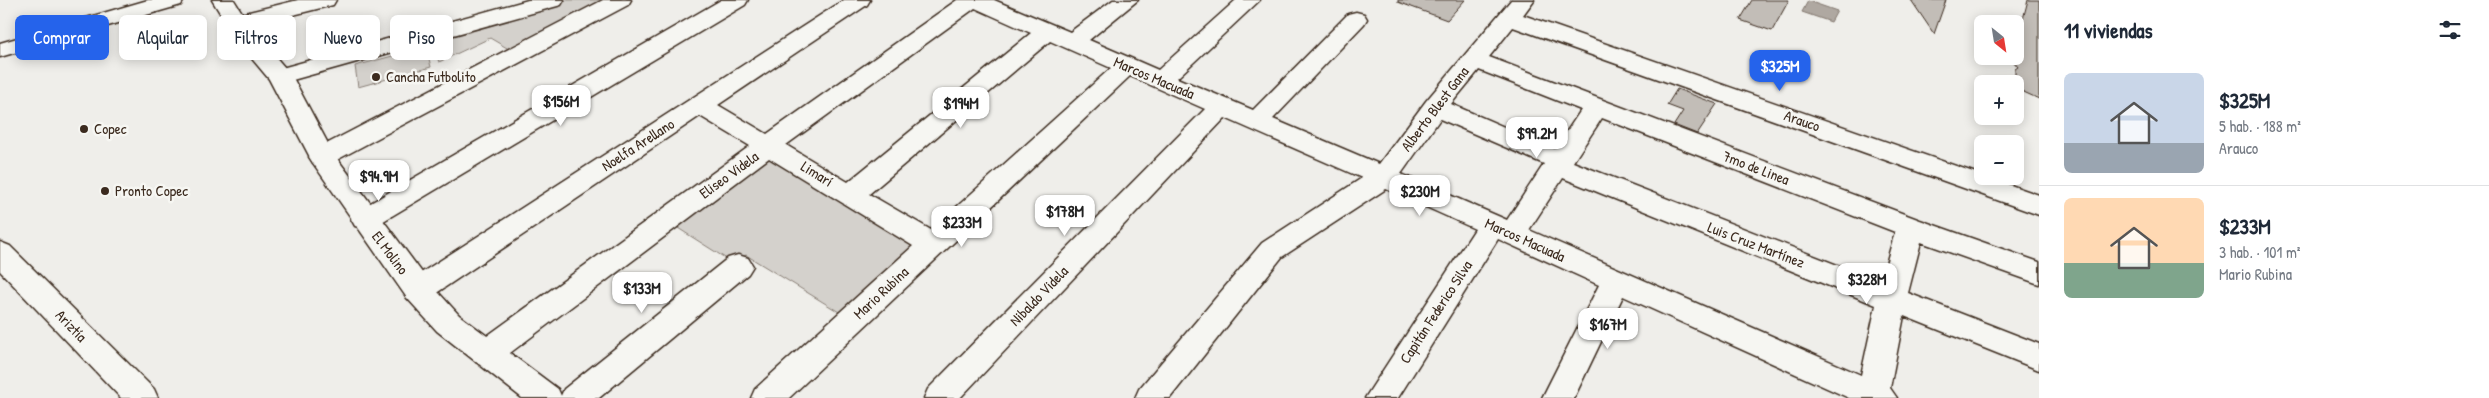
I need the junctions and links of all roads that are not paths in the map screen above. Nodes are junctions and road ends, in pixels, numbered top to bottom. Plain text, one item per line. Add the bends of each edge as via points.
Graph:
1 (173, 0) edge
2 (325, 0) edge
3 (553, 0) edge
4 (620, 0) edge
5 (737, 0) edge
6 (859, 0) edge
7 (1127, 0) edge
8 (1249, 0) edge
9 (990, 3) edge
10 (1516, 9) edge
11 (230, 11) edge
12 (1356, 20) dead end
13 (1047, 32) junction
14 (1072, 42) junction
15 (0, 50) edge
16 (1473, 58) junction
17 (1127, 66) junction
18 (280, 76) junction
19 (1160, 81) junction
20 (700, 105) junction
21 (1221, 107) junction
22 (1435, 107) junction
23 (1596, 107) junction
24 (1256, 122) junction
25 (770, 145) junction
26 (322, 157) junction
27 (1558, 164) junction
28 (1384, 177) junction
29 (850, 195) junction
30 (2039, 205) edge
31 (365, 219) junction
32 (1910, 227) junction
33 (1502, 230) junction
34 (933, 245) junction
35 (1, 256) edge
36 (738, 266) dead end
37 (2039, 273) edge
38 (1615, 282) junction
39 (418, 290) junction
40 (1892, 298) junction
41 (487, 353) junction
42 (2039, 358) edge
43 (1877, 396) edge
44 (142, 398) edge
45 (546, 398) edge
46 (576, 398) edge
47 (767, 398) edge
48 (940, 398) edge
49 (1151, 398) edge
50 (1381, 398) edge
51 (1558, 398) edge

1 - 15 main road
2 - 11 main road
3 - 18 main road
4 - 26 main road
5 - 31 main road
6 - 20 main road, Noelfa Arellano
7 - 14 main road
8 - 19 main road
9 - 13 main road, Marcos Macuada
9 - 25 main road, Eliseo Videla
10 - 16 main road, Alberto Blest Gana
10 - 30 main road, Arauco
11 - 18 main road, El Molino via 246,36
12 - 24 main road
13 - 14 main road, Marcos Macuada
13 - 29 main road
14 - 17 main road, Marcos Macuada
16 - 22 main road, Alberto Blest Gana
16 - 23 main road, 7mo de Linea
17 - 19 main road, Marcos Macuada
17 - 34 main road, Mario Rubina
18 - 26 main road, El Molino
19 - 21 main road, Marcos Macuada
20 - 25 main road, Limarí
20 - 39 main road, Noelfa Arellano
21 - 24 main road, Marcos Macuada
21 - 48 main road, Nibaldo Videla
22 - 27 main road, Luis Cruz Martínez
22 - 28 main road, Alberto Blest Gana
23 - 27 main road, Capitán Federico Silva
23 - 32 main road, 7mo de Linea
24 - 28 main road, Marcos Macuada
25 - 29 main road, Limarí
25 - 41 main road, Eliseo Videla
26 - 31 main road, El Molino
27 - 33 main road, Capitán Federico Silva
27 - 40 main road, Luis Cruz Martínez
28 - 33 main road, Marcos Macuada
28 - 49 main road, Alberto Blest Gana via 1272,250
29 - 34 main road, Limarí
31 - 39 main road, El Molino
32 - 37 main road, 7mo de Linea
32 - 40 main road
33 - 38 main road, Marcos Macuada
33 - 50 main road, Capitán Federico Silva
34 - 47 main road, Mario Rubina
35 - 44 main road, Ariztía
36 - 46 main road
38 - 43 main road, Marcos Macuada
38 - 51 main road
39 - 41 main road, El Molino via 448,323
40 - 42 main road, Luis Cruz Martínez
40 - 43 main road
41 - 45 main road, El Molino

